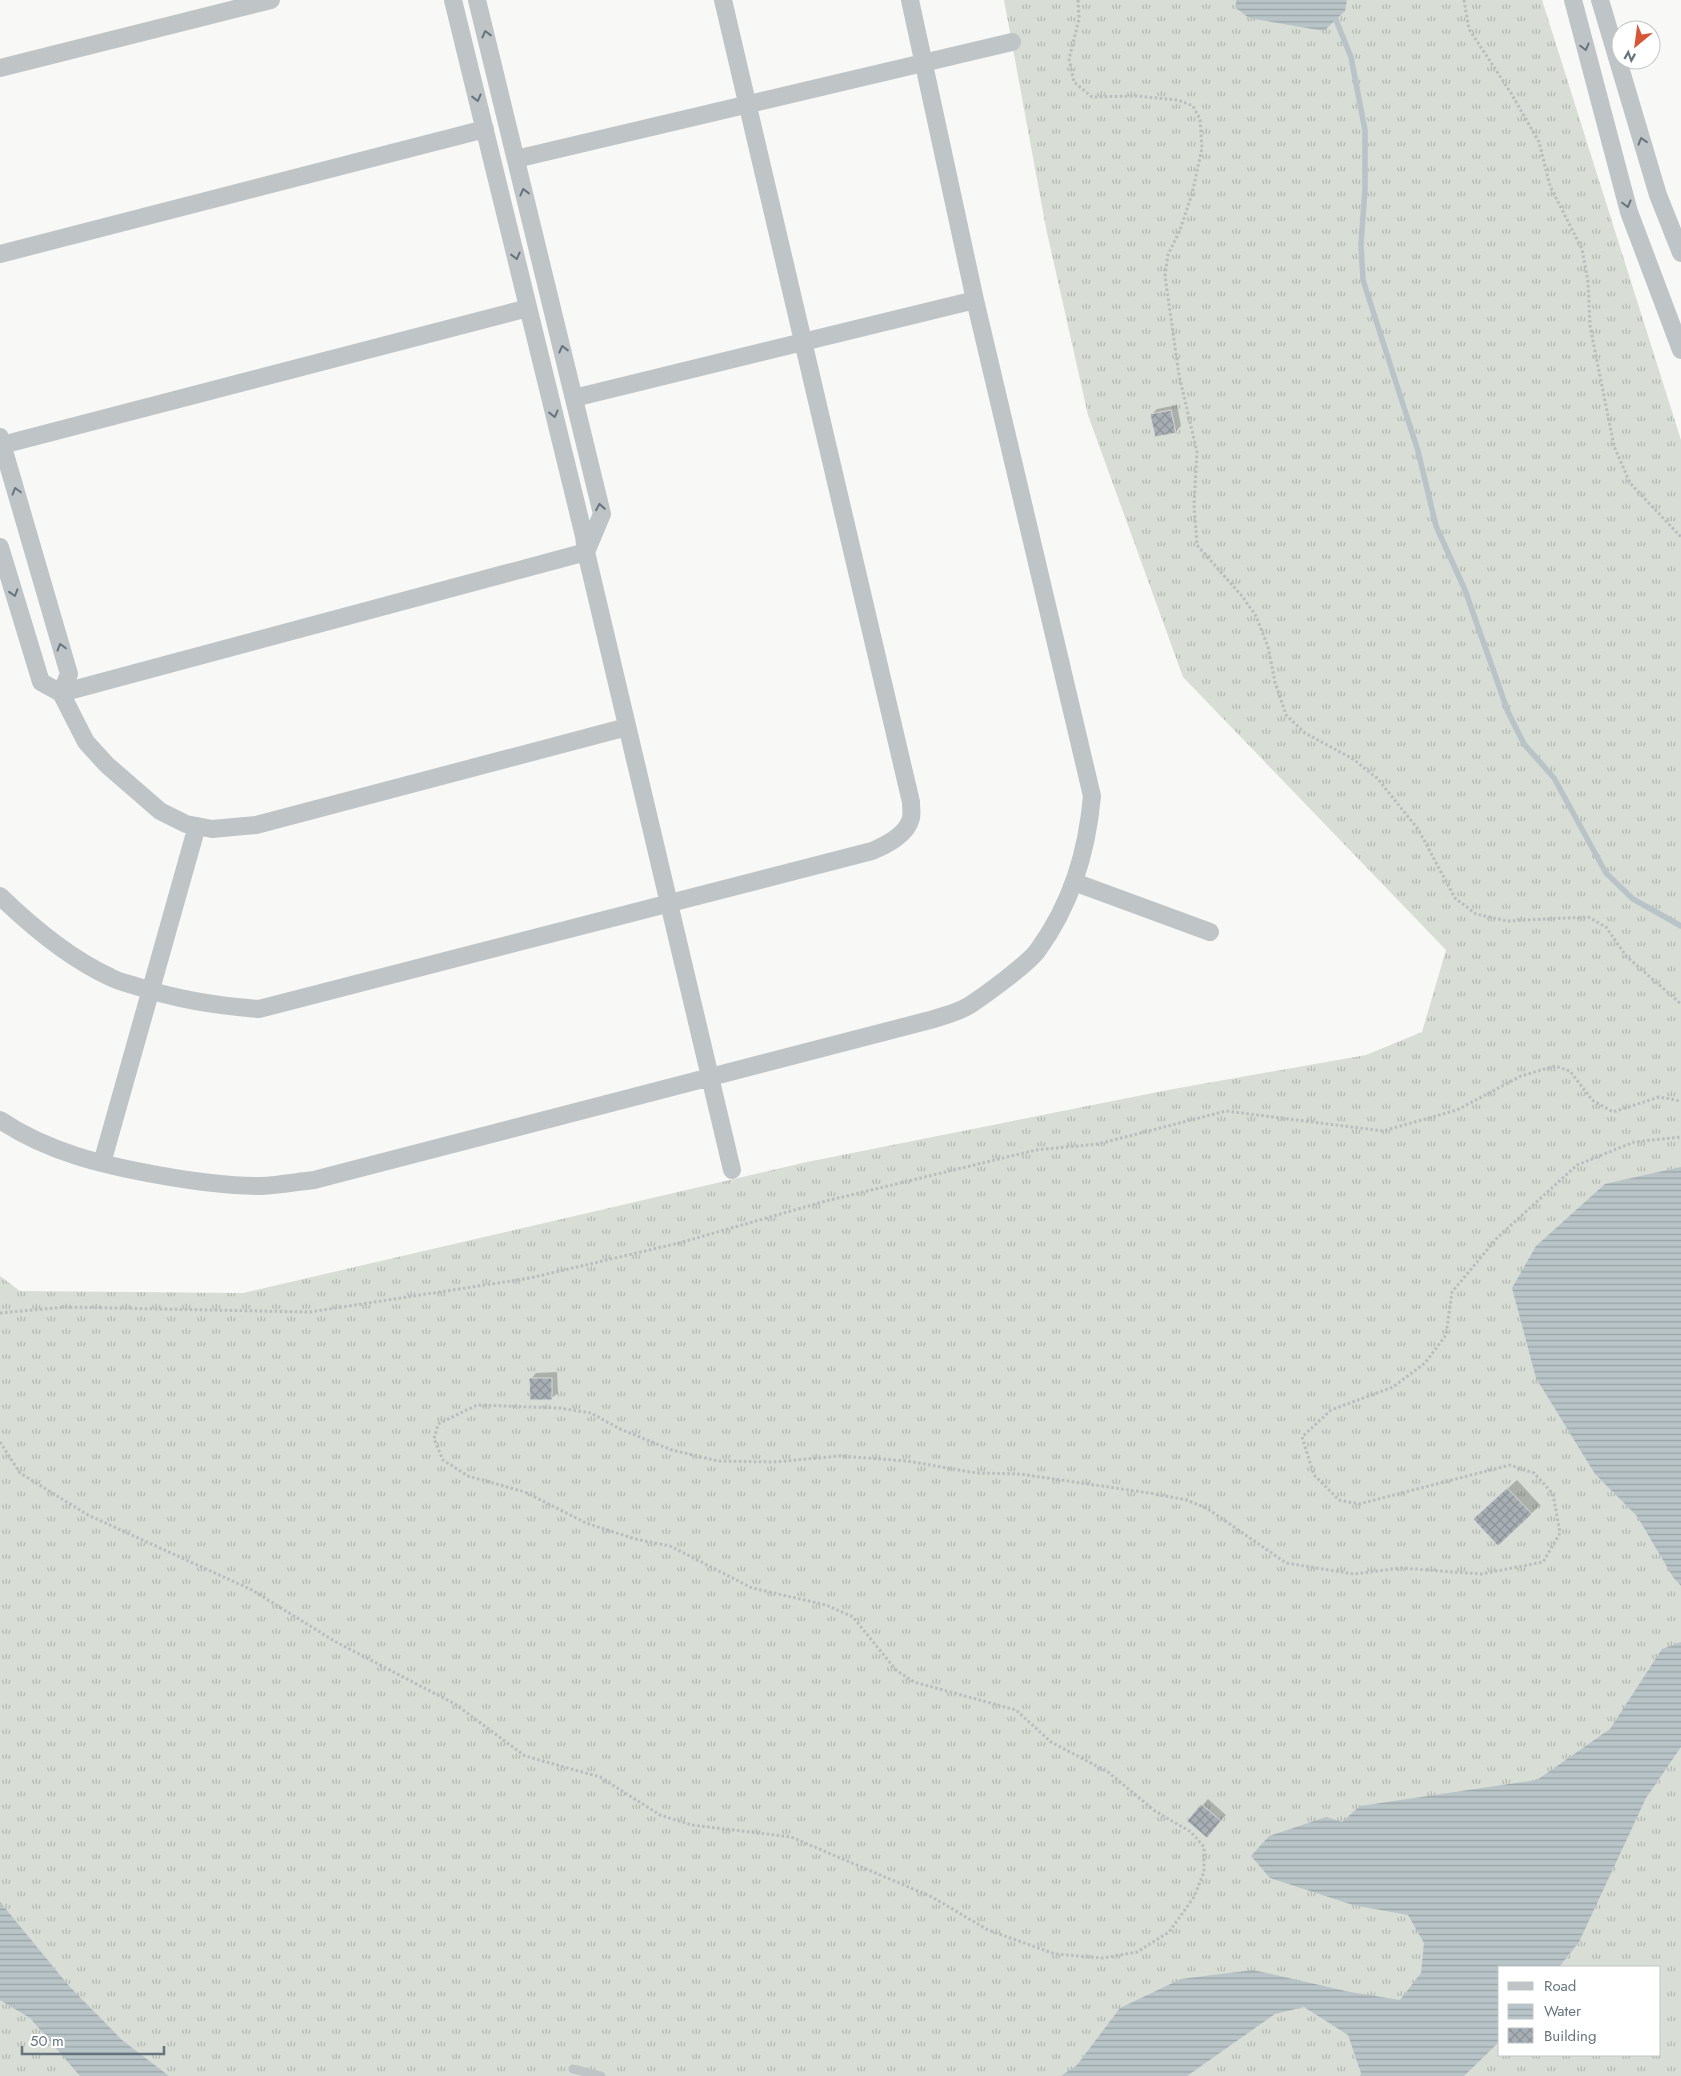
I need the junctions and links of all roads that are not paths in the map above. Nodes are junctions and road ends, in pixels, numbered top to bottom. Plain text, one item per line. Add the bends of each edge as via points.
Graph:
1 (271, 0) edge
2 (454, 0) edge
3 (478, 0) edge
4 (723, 0) edge
5 (910, 0) edge
6 (1573, 0) edge
7 (1600, 0) edge
8 (1012, 42) dead end
9 (923, 63) junction
10 (0, 68) edge
11 (747, 104) junction
12 (485, 129) junction
13 (516, 159) junction
14 (1681, 253) edge
15 (0, 254) edge
16 (975, 300) junction
17 (528, 308) junction
18 (803, 342) junction
19 (1681, 350) edge
20 (574, 398) junction
21 (1, 441) edge
22 (31, 542) junction
23 (0, 550) edge
24 (586, 552) junction
25 (61, 693) junction
26 (627, 727) junction
27 (197, 826) junction
28 (1074, 882) junction
29 (0, 896) edge
30 (669, 903) junction
31 (1210, 932) dead end
32 (151, 991) junction
33 (710, 1077) junction
34 (0, 1120) edge
35 (102, 1163) junction
36 (732, 1170) dead end
37 (573, 2069) dead end
38 (601, 2076) edge

1 - 10 street
2 -> 12 street
13 -> 3 street
4 - 11 street
5 - 9 street
6 -> 19 street via 1629,212
14 -> 7 street via 1658,194
8 - 9 street
9 - 11 street
9 - 16 street
11 - 13 street
11 - 18 street
12 - 15 street
12 -> 17 street
20 -> 13 street
16 - 18 street
16 - 28 street via 1092,796 1089,828
17 - 21 street
17 -> 24 street
18 - 20 street
18 - 30 street via 911,802 911,820 888,845 872,851
24 -> 20 street via 602,514
22 -> 21 street
22 - 23 street
25 -> 22 street via 69,674
23 -> 25 street via 41,682
24 - 25 street
24 - 26 street
25 - 27 street via 86,742 107,766 160,811
26 - 27 street via 256,825 212,829
26 - 30 street
27 - 32 street
28 - 31 street
28 - 33 street via 1037,951 969,1006 934,1019
29 - 32 street via 22,918 68,953 111,978
30 - 32 street via 259,1009 212,1005
30 - 33 street
32 - 35 street
33 - 35 street via 314,1180 261,1186 197,1182
33 - 36 street
34 - 35 street via 19,1133 74,1156
37 - 38 lane

